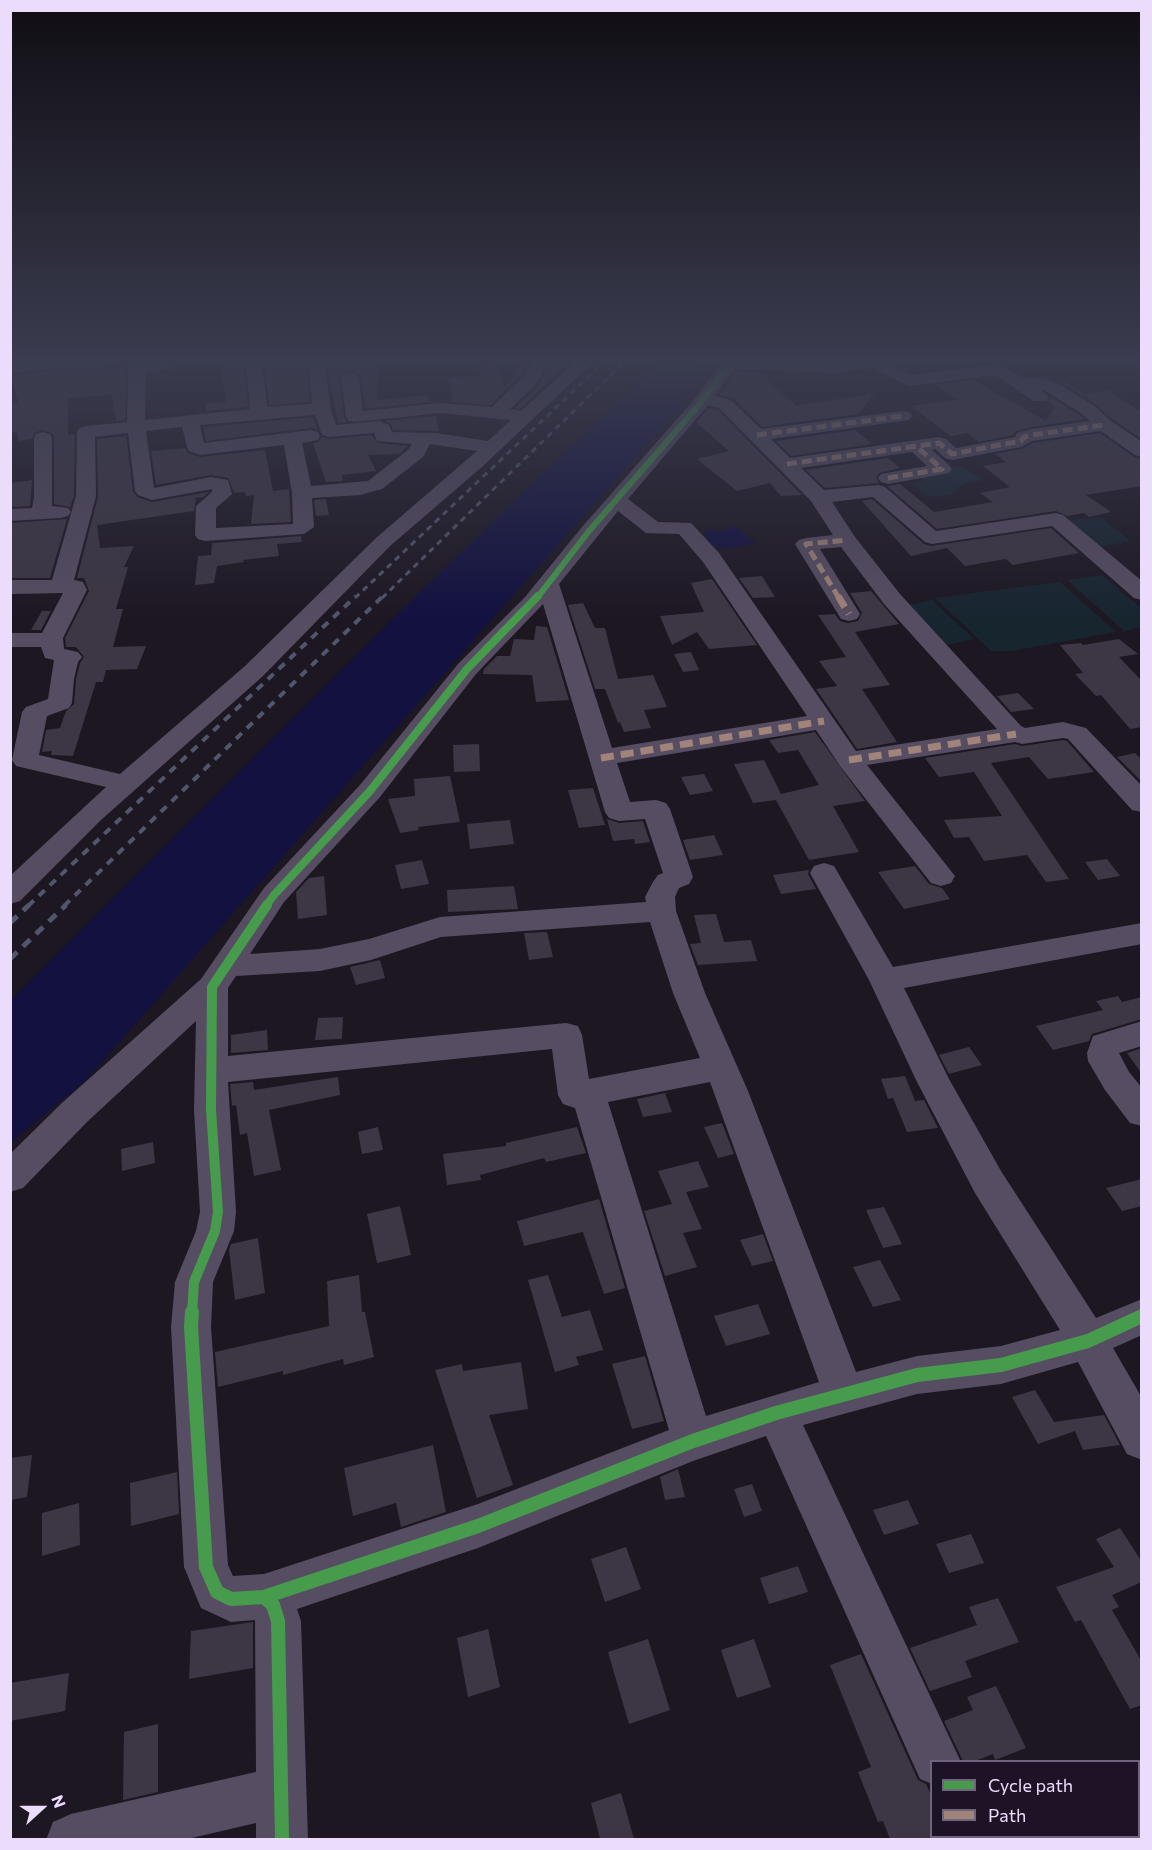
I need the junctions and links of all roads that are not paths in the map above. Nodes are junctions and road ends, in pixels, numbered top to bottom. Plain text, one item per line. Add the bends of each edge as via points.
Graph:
1 (43, 449) edge
2 (86, 449) edge
3 (139, 449) edge
4 (197, 449) edge
5 (294, 449) edge
6 (418, 449) edge
7 (489, 449) edge
8 (660, 449) edge
9 (772, 449) edge
10 (892, 449) edge
11 (920, 449) edge
12 (946, 449) edge
13 (977, 449) edge
14 (787, 464) junction
15 (888, 478) dead end
16 (381, 481) junction
17 (204, 485) junction
18 (401, 485) dead end
19 (302, 493) junction
20 (819, 497) junction
21 (616, 499) junction
22 (41, 512) junction
23 (82, 512) junction
24 (10, 514) edge
25 (847, 540) junction
26 (548, 585) junction
27 (65, 586) junction
28 (10, 587) edge
29 (1141, 593) edge
30 (849, 614) dead end
31 (10, 640) edge
32 (50, 640) junction
33 (10, 707) edge
34 (40, 709) junction
35 (824, 721) junction
36 (1016, 734) junction
37 (601, 758) junction
38 (849, 760) junction
39 (127, 784) junction
40 (1142, 804) edge
41 (824, 873) dead end
42 (941, 876) dead end
43 (10, 894) edge
44 (661, 911) junction
45 (1142, 933) edge
46 (219, 976) junction
47 (885, 980) junction
48 (1142, 1033) edge
49 (721, 1067) junction
50 (211, 1071) junction
51 (588, 1092) junction
52 (1142, 1113) edge
53 (10, 1177) edge
54 (1142, 1316) edge
55 (1088, 1341) junction
56 (844, 1394) junction
57 (776, 1413) junction
58 (1142, 1440) edge
59 (693, 1441) junction
60 (264, 1597) junction
61 (936, 1760) edge
62 (281, 1816) edge
63 (71, 1839) edge

1 - 22 street
2 - 23 street via 87,484
3 - 17 street via 146,493
4 - 17 street
5 - 19 street
6 - 16 street
7 - 39 street via 431,490 254,670
8 - 21 street
9 - 14 street
10 - 14 street
11 - 15 street via 942,469
12 - 13 street via 952,454
14 - 20 street
16 - 18 street
16 - 19 street via 367,488
17 - 19 street via 223,486 222,494 206,506 204,532 208,536 302,529
20 - 25 street
20 - 29 street via 878,491 932,538 1056,519
21 - 26 street
21 - 35 street via 653,529 684,527 711,558
22 - 23 street
22 - 24 street
23 - 27 street via 62,582
25 - 30 street via 806,544
25 - 36 street via 892,599
26 - 37 street
26 - 46 street via 467,669 370,791 274,895
27 - 28 street
27 - 32 street via 76,590
31 - 32 street
32 - 34 street via 54,642 53,653 70,657 62,679 60,703
33 - 34 street
34 - 39 street via 35,712 25,760
35 - 37 street
35 - 38 street
36 - 38 street
36 - 40 street via 1063,730 1077,733
37 - 44 street via 619,812 656,809 679,878 668,882 660,897
38 - 42 street
39 - 43 street
41 - 47 street
44 - 46 street via 440,927 371,949
44 - 49 street via 688,993
45 - 47 street
46 - 50 street
46 - 53 street
47 - 55 street via 988,1182
48 - 52 street via 1105,1045 1103,1053
49 - 51 street
49 - 56 street
50 - 51 street via 566,1035 575,1095
50 - 60 street via 219,1212 194,1282 191,1327 206,1567 217,1592 231,1599
51 - 59 street
54 - 55 street
55 - 56 street via 1001,1365 917,1375
55 - 58 street
56 - 57 street
57 - 59 street
57 - 61 street
59 - 60 street via 478,1526
60 - 62 street via 273,1605 278,1621
62 - 63 street

